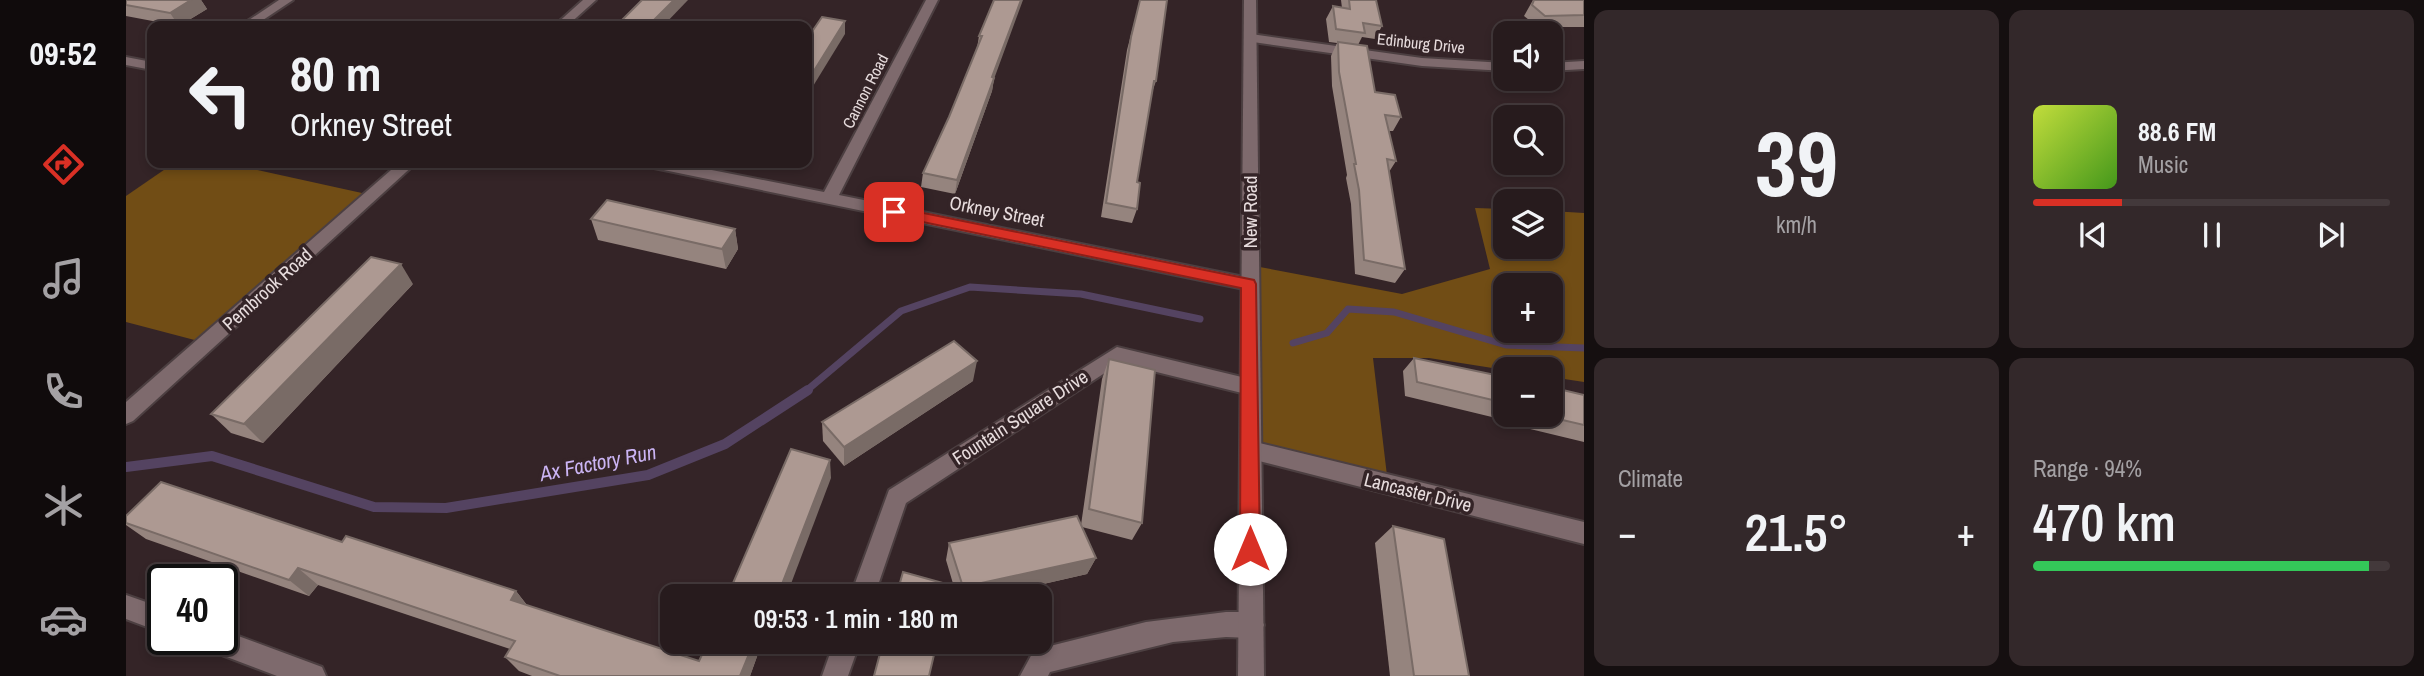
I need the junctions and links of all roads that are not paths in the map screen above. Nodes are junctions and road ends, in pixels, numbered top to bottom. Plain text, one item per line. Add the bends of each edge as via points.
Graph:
1 (287, 0) edge
2 (590, 0) edge
3 (932, 0) edge
4 (1250, 0) edge
5 (254, 21) edge
6 (566, 21) edge
7 (1251, 38) junction
8 (126, 61) edge
9 (147, 65) edge
10 (1584, 65) edge
11 (1493, 66) edge
12 (1563, 66) edge
13 (402, 168) edge
14 (679, 168) edge
15 (829, 198) junction
16 (1249, 284) junction
17 (1250, 387) junction
18 (126, 415) edge
19 (1251, 450) junction
20 (1584, 533) edge
21 (867, 584) edge
22 (126, 607) edge
23 (147, 615) edge
24 (1251, 625) junction
25 (238, 649) edge
26 (843, 654) edge
27 (313, 676) edge
28 (835, 676) edge
29 (1033, 676) edge
30 (1251, 676) edge

1 - 5 street
2 - 6 street
3 - 15 street, Cannon Road
4 - 7 street, New Road
7 - 11 street, Edinburg Drive via 1422,62
7 - 16 street, New Road
8 - 9 street
10 - 12 street
13 - 18 street, Pembrook Road
14 - 15 street, Orkney Street
15 - 16 street, Orkney Street
16 - 17 street, New Road
17 - 19 street, New Road
17 - 21 street, Fountain Square Drive via 1117,355 897,496
19 - 20 street, Lancaster Drive
19 - 24 street, New Road
22 - 23 street
24 - 29 street via 1220,622 1125,640 1042,661
24 - 30 street, New Road
25 - 27 street
26 - 28 street

